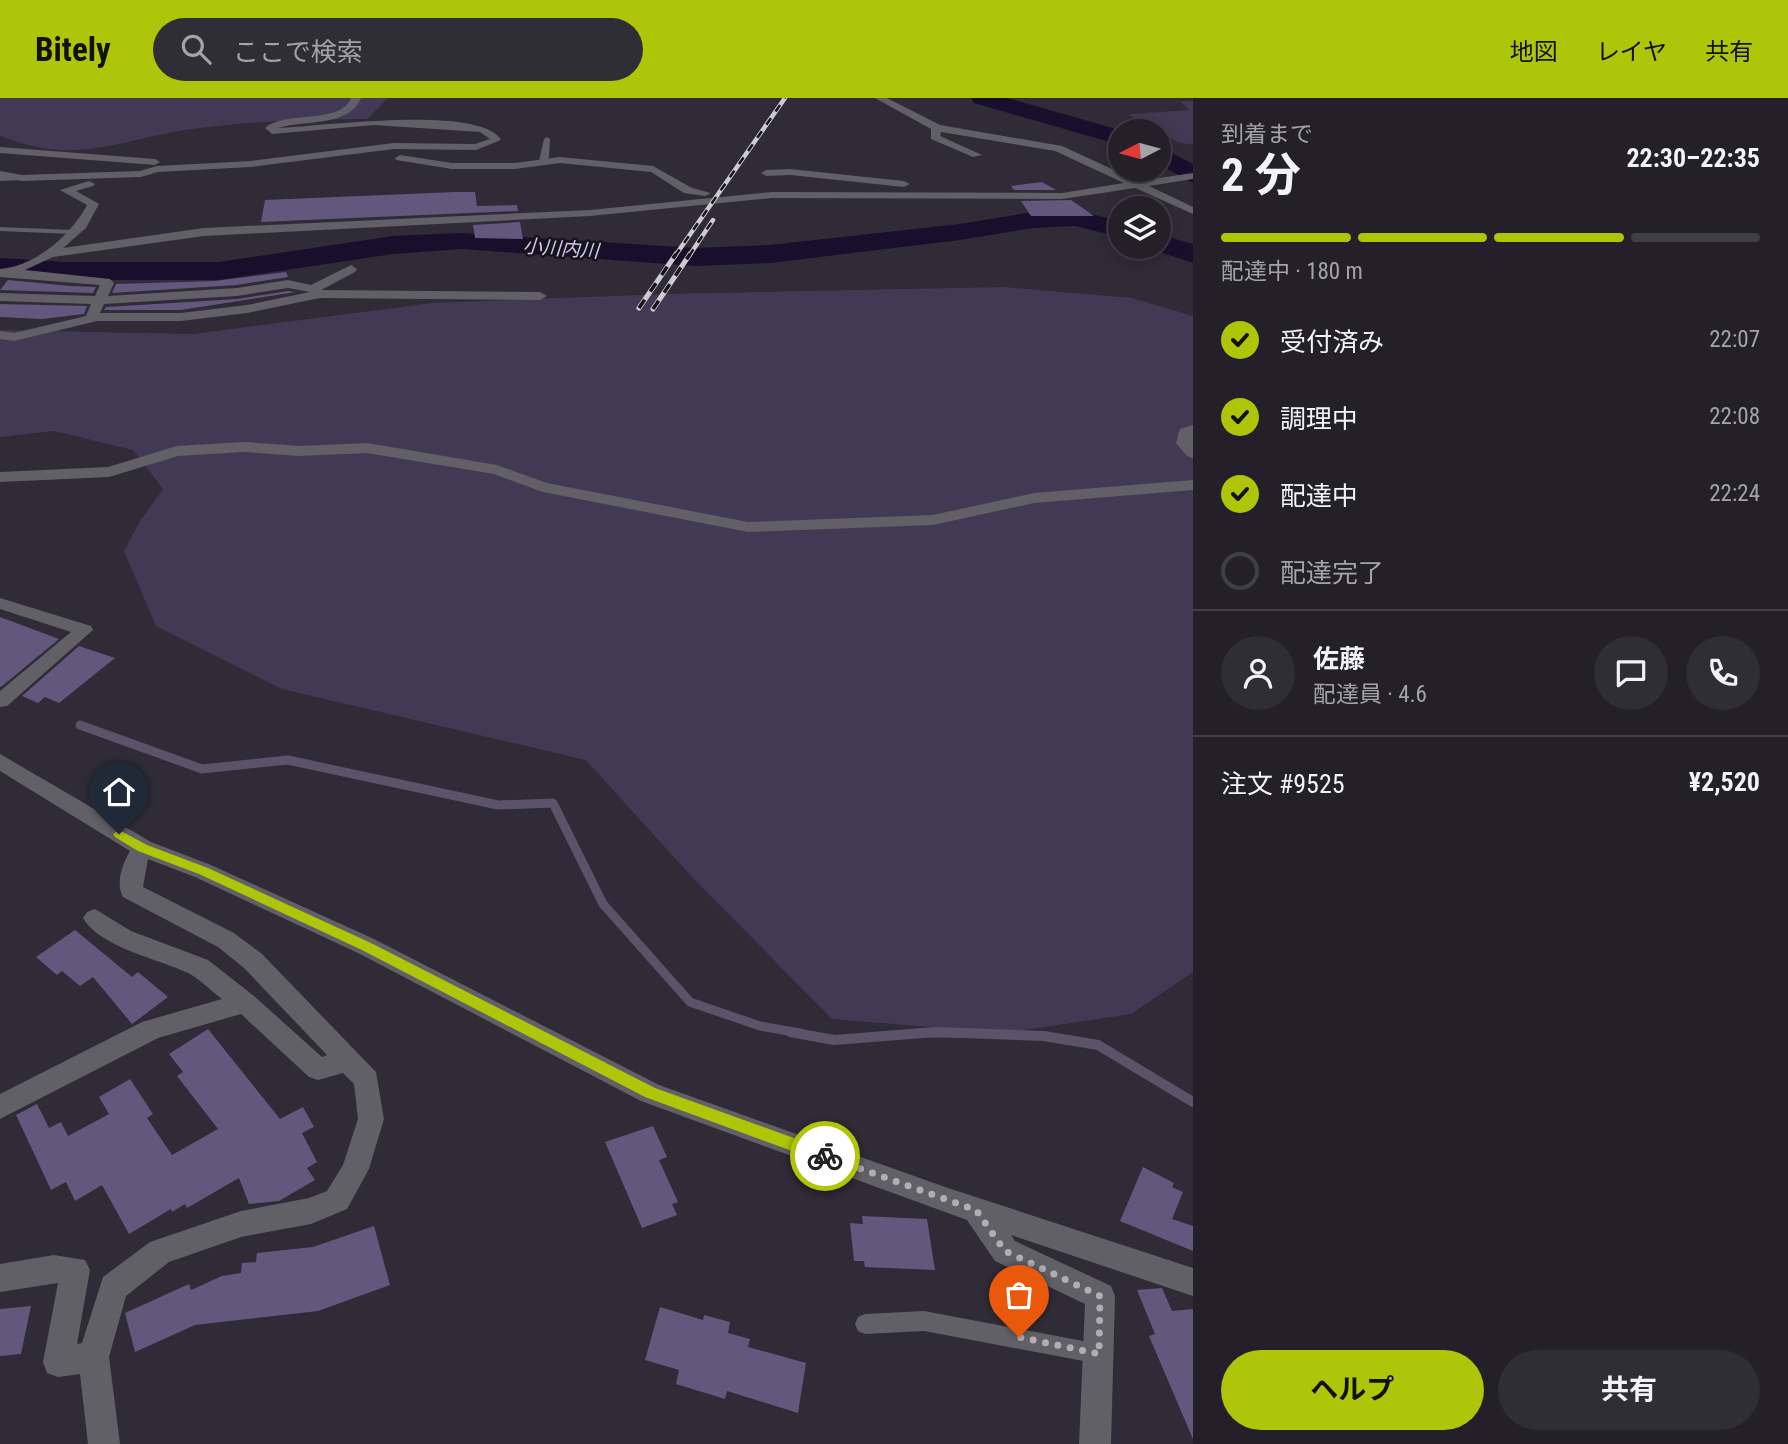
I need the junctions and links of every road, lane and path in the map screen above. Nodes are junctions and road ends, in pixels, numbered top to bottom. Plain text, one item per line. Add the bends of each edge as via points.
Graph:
1 (356, 98) edge
2 (880, 98) edge
3 (937, 128) junction
4 (547, 139) dead end
5 (0, 150) edge
6 (332, 154) junction
7 (977, 155) dead end
8 (259, 156) dead end
9 (541, 163) junction
10 (196, 166) junction
11 (766, 173) dead end
12 (0, 176) edge
13 (100, 177) junction
14 (1192, 182) edge
15 (1140, 185) junction
16 (1155, 187) junction
17 (772, 195) junction
18 (593, 197) dead end
19 (957, 197) junction
20 (493, 202) dead end
21 (604, 211) junction
22 (1193, 211) edge
23 (277, 212) dead end
24 (494, 217) junction
25 (276, 227) junction
26 (0, 229) edge
27 (72, 232) junction
28 (46, 256) junction
29 (351, 269) dead end
30 (5, 273) edge
31 (316, 291) junction
32 (540, 296) dead end
33 (0, 298) edge
34 (100, 300) junction
35 (97, 317) junction
36 (0, 335) edge
37 (1193, 430) edge
38 (1193, 453) edge
39 (0, 477) edge
40 (1193, 485) edge
41 (0, 603) edge
42 (0, 701) edge
43 (0, 761) edge
44 (142, 848) junction
45 (95, 918) dead end
46 (246, 1003) junction
47 (349, 1060) junction
48 (0, 1107) edge
49 (976, 1210) junction
50 (0, 1278) edge
51 (1193, 1282) edge
52 (864, 1324) dead end
53 (1099, 1354) junction
54 (94, 1357) junction
55 (104, 1444) edge
56 (1095, 1444) edge

1 - 6 street via 353,106 337,114 270,128 292,131 402,123 482,129 496,140 476,147 394,146
2 - 3 street
3 - 7 street via 934,137
3 - 15 street via 1058,148
4 - 9 lane
5 - 10 street
6 - 8 street
6 - 9 street via 452,166
6 - 10 street
9 - 17 street via 560,160 653,169 693,193 757,191
10 - 13 street
11 - 19 street via 898,182
12 - 13 street
13 - 27 street via 66,190 93,204 82,225
14 - 16 street
15 - 16 street
15 - 19 street via 1062,196
16 - 22 street
17 - 19 street
17 - 21 street via 661,201
18 - 21 street
20 - 24 street
21 - 24 street
23 - 25 street
24 - 25 street via 445,214
25 - 28 street via 210,225
26 - 27 lane
27 - 28 street
28 - 30 street
29 - 31 street
30 - 34 street via 108,283
31 - 32 street
31 - 34 street via 288,284 237,292
31 - 35 street via 247,309 181,317
33 - 34 street
34 - 35 street via 92,315
35 - 36 street via 14,337
37 - 38 street via 1185,432 1184,443
39 - 40 street via 109,472 177,451 367,448 497,470 542,487 748,527 933,520 1034,498
41 - 42 street via 84,630
43 - 44 street
44 - 47 street via 134,864 131,891 226,940 253,961
44 - 49 street via 366,946 650,1093
45 - 46 street via 123,937 199,967
46 - 47 street via 318,1069
46 - 48 street via 151,1029
47 - 54 street via 367,1080 371,1119 355,1169 337,1200 311,1211 242,1224 160,1252 113,1287
49 - 51 street
49 - 53 street via 1005,1251 1100,1296
50 - 54 street via 75,1270 58,1362
52 - 53 lane via 925,1321
53 - 56 street
54 - 55 street

